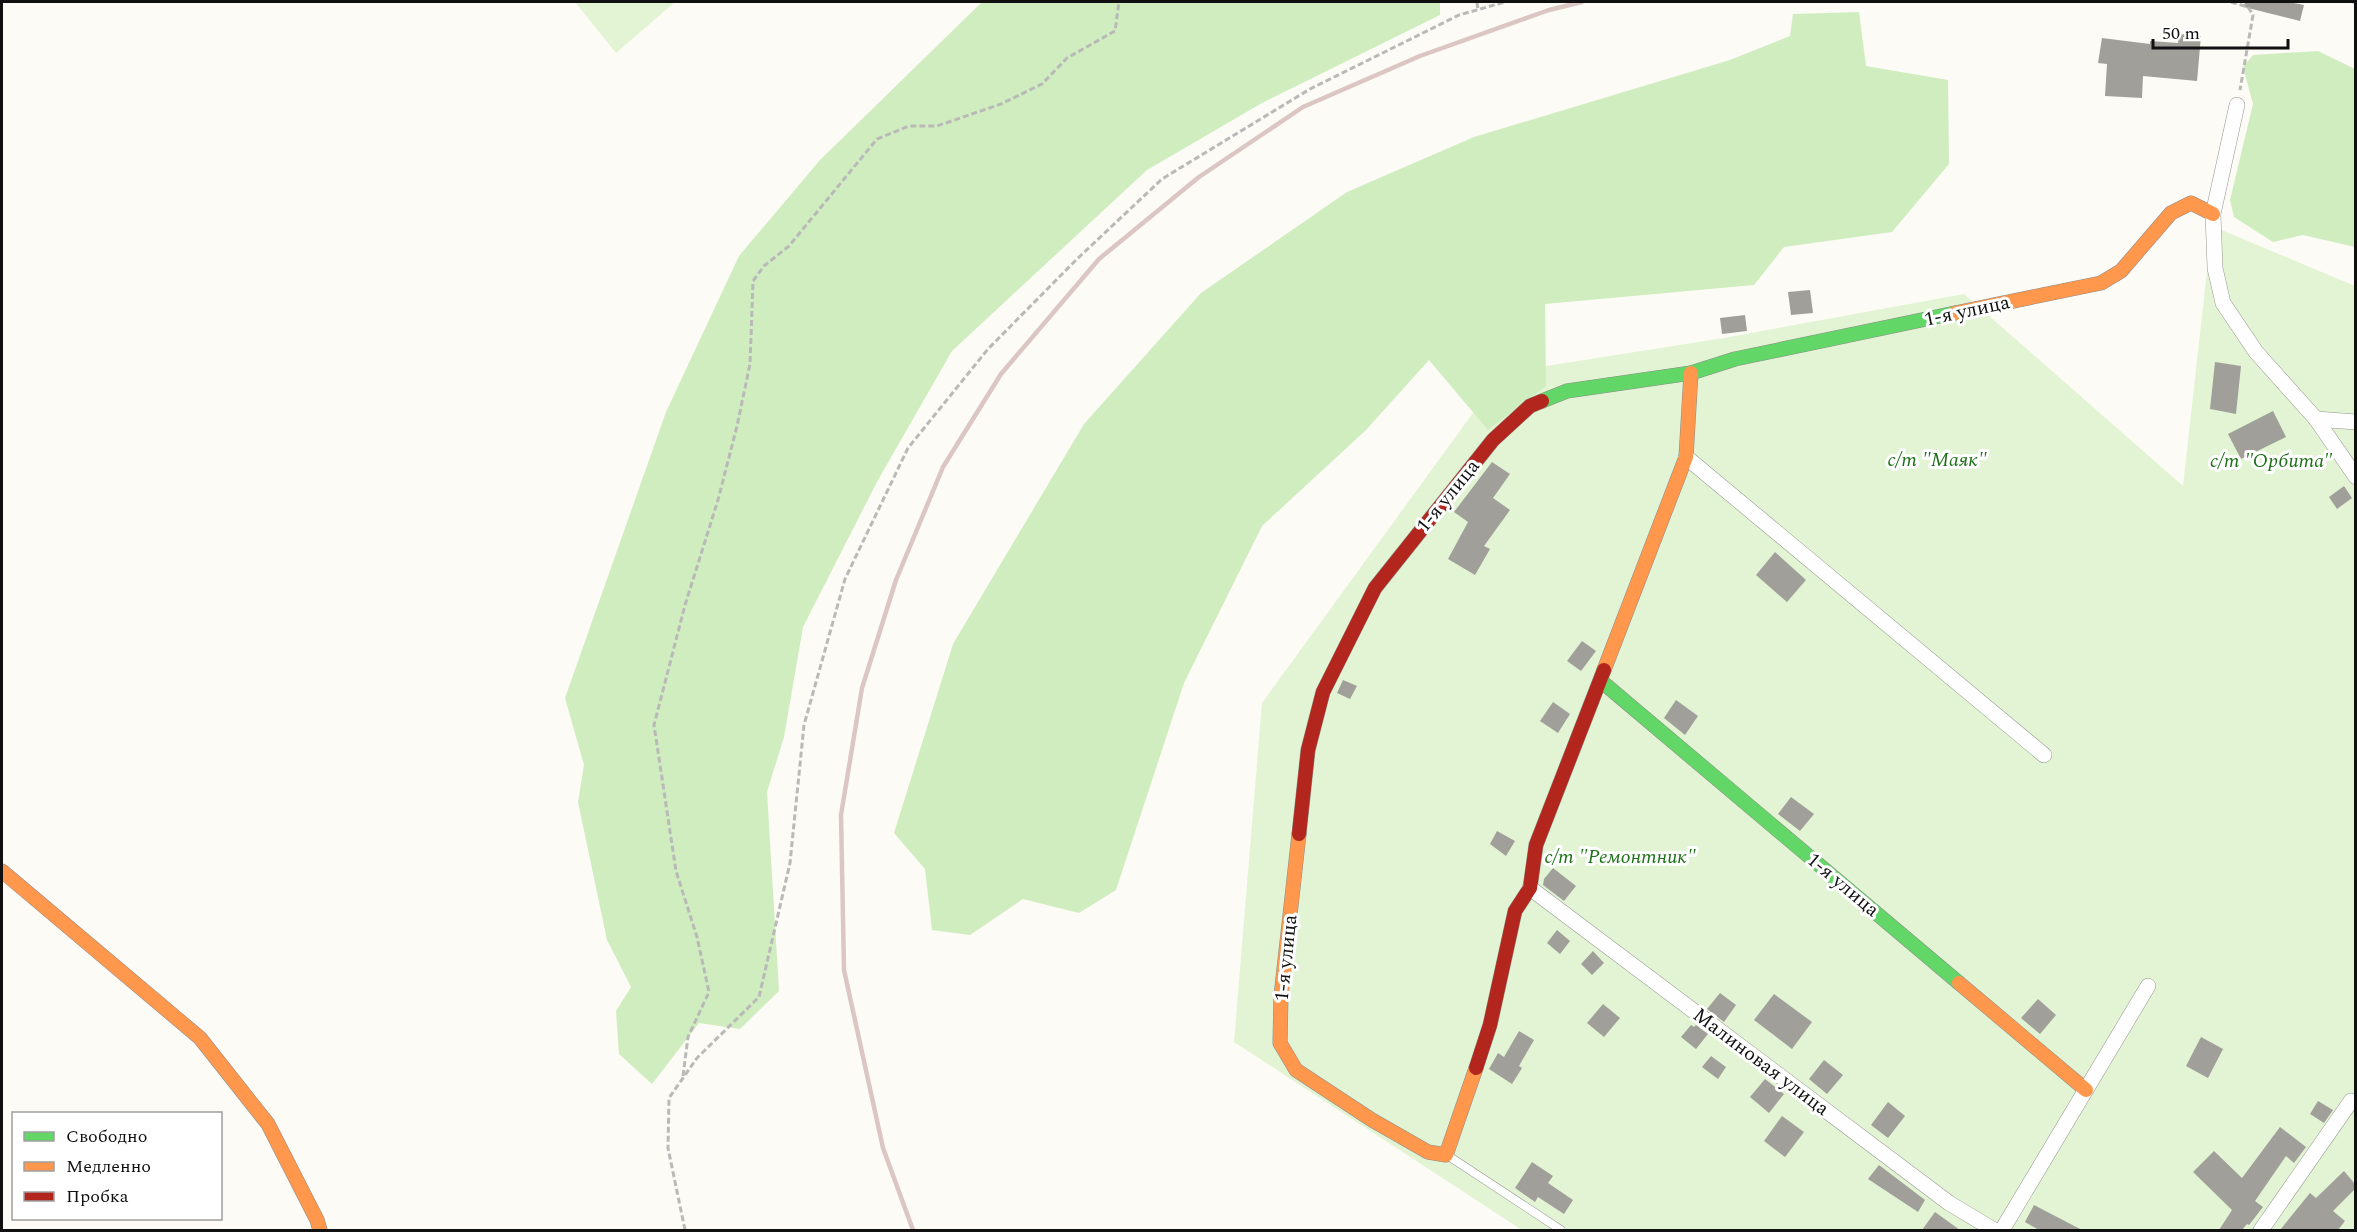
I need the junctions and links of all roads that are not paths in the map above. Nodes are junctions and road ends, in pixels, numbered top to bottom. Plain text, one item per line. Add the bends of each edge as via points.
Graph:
1 (2238, 105) road end
2 (2212, 214) junction
3 (1691, 373) junction
4 (2316, 419) junction
5 (2355, 422) edge
6 (1686, 457) junction
7 (2355, 477) edge
8 (1601, 681) junction
9 (2044, 755) dead end
10 (2, 871) edge
11 (1530, 888) junction
12 (2148, 986) dead end
13 (2086, 1089) junction
14 (2351, 1101) dead end
15 (1446, 1155) junction
16 (320, 1230) edge
17 (1561, 1230) edge
18 (1994, 1230) edge
19 (2002, 1230) edge
20 (2261, 1230) edge

1 - 2 street
2 - 3 street, 1-я улица via 2190,203 2171,213 2121,271 2101,283 1735,359
2 - 4 street via 2215,268 2223,303 2256,352
3 - 6 street
3 - 15 street, 1-я улица via 1568,391 1530,406 1493,440 1375,588 1323,692 1308,750 1281,996 1280,1043 1296,1070 1428,1152
4 - 5 street
4 - 7 street
6 - 8 street
6 - 9 street
8 - 11 street via 1536,845
8 - 13 street, 1-я улица
10 - 16 street via 200,1038 268,1124
11 - 15 street via 1515,911 1490,1025
11 - 18 street, Малиновая улица via 1949,1203
12 - 13 street
13 - 19 street
14 - 20 street
15 - 17 lane

